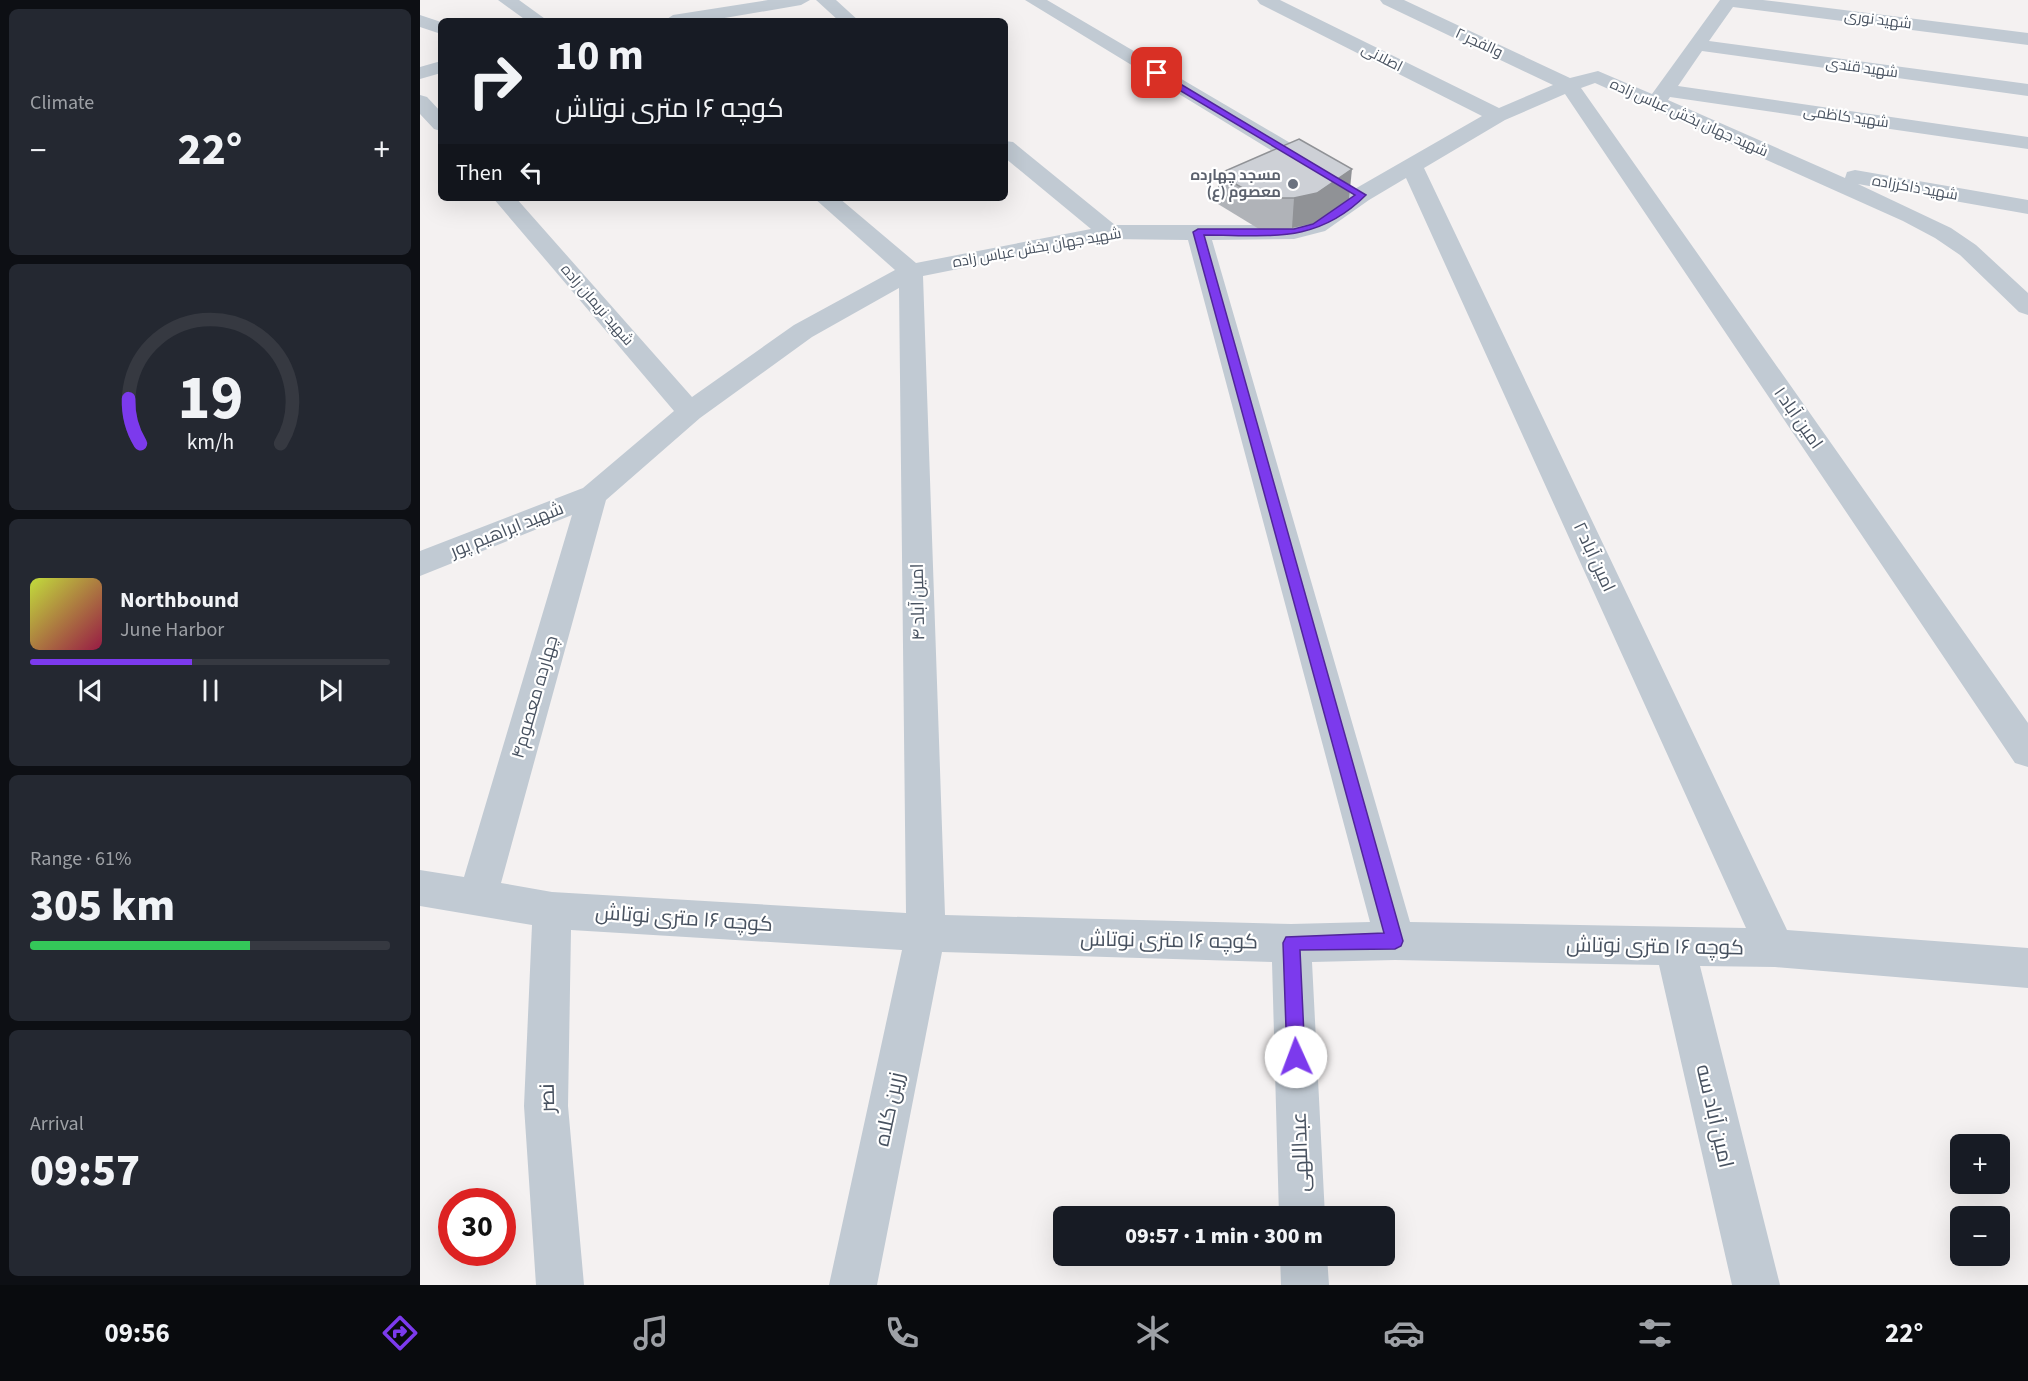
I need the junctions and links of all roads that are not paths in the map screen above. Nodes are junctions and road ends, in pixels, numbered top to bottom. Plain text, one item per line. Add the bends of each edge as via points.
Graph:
1 (507, 0) edge
2 (801, 0) edge
3 (825, 0) edge
4 (1034, 0) edge
5 (1266, 0) edge
6 (1389, 0) edge
7 (1729, 1) edge
8 (735, 4) edge
9 (534, 18) edge
10 (683, 18) edge
11 (846, 18) edge
12 (420, 21) edge
13 (438, 27) edge
14 (2028, 39) edge
15 (1697, 45) junction
16 (438, 68) edge
17 (420, 73) edge
18 (1569, 85) junction
19 (2028, 90) edge
20 (1659, 97) junction
21 (420, 101) edge
22 (1498, 116) junction
23 (438, 122) edge
24 (2028, 143) edge
25 (1008, 149) edge
26 (1412, 166) junction
27 (1803, 168) junction
28 (1344, 184) junction
29 (507, 201) edge
30 (829, 201) edge
31 (2028, 207) edge
32 (1109, 232) junction
33 (1198, 232) junction
34 (911, 271) junction
35 (2028, 307) edge
36 (690, 412) junction
37 (593, 495) junction
38 (420, 564) edge
39 (2028, 752) edge
40 (420, 888) edge
41 (477, 899) junction
42 (552, 910) junction
43 (926, 933) junction
44 (1395, 941) junction
45 (1292, 943) junction
46 (1675, 948) junction
47 (1775, 948) junction
48 (2028, 968) edge
49 (1302, 1206) edge
50 (1304, 1266) edge
51 (560, 1285) edge
52 (853, 1285) edge
53 (1305, 1285) edge
54 (1756, 1285) edge

1 - 9 street
2 - 8 street
3 - 11 street
4 - 28 street
5 - 22 street, اصلانی
6 - 18 street, والفجر ۲
7 - 14 street, شهید نوری
7 - 15 street
8 - 10 street
12 - 13 street
15 - 19 street, شهید قندی
15 - 20 street
16 - 17 street
18 - 20 street, شهید جهان بخش عباس زاده via 1598,77
18 - 22 street, شهید جهان بخش عباس زاده
18 - 39 street, ۱ امین آباد
20 - 24 street, شهید کاظمی
20 - 27 street, شهید جهان بخش عباس زاده
21 - 23 street
22 - 26 street, شهید جهان بخش عباس زاده
25 - 32 street
26 - 28 street, شهید جهان بخش عباس زاده
26 - 47 street, ۲ امین آباد
27 - 31 street, شهید ذاکرزاده
27 - 35 street, شهید جهان بخش عباس زاده via 1943,233 1968,250
28 - 33 street, شهید جهان بخش عباس زاده via 1317,226 1294,232
29 - 36 street, شهید نریمان زاده
30 - 34 street
32 - 33 street, شهید جهان بخش عباس زاده
32 - 34 street, شهید جهان بخش عباس زاده
33 - 44 street
34 - 36 street, شهید جهان بخش عباس زاده via 803,331
34 - 43 street, ۴ امین آباد
36 - 37 street, شهید جهان بخش عباس زاده
37 - 38 street, شهید ابراهیم پور
37 - 41 street, چهارده معصوم۴
40 - 41 street, کوچه ۱۶ متری نوتاش
41 - 42 street, کوچه ۱۶ متری نوتاش
42 - 43 street, کوچه ۱۶ متری نوتاش
42 - 51 street, نصر via 546,1106
43 - 45 street, کوچه ۱۶ متری نوتاش
43 - 52 street, زرین کلاه
44 - 45 street, کوچه ۱۶ متری نوتاش
44 - 46 street, کوچه ۱۶ متری نوتاش
45 - 49 street, عبداللهی
46 - 47 street, کوچه ۱۶ متری نوتاش
46 - 54 street, امین آباد سه
47 - 48 street, کوچه ۱۶ متری نوتاش
50 - 53 street

